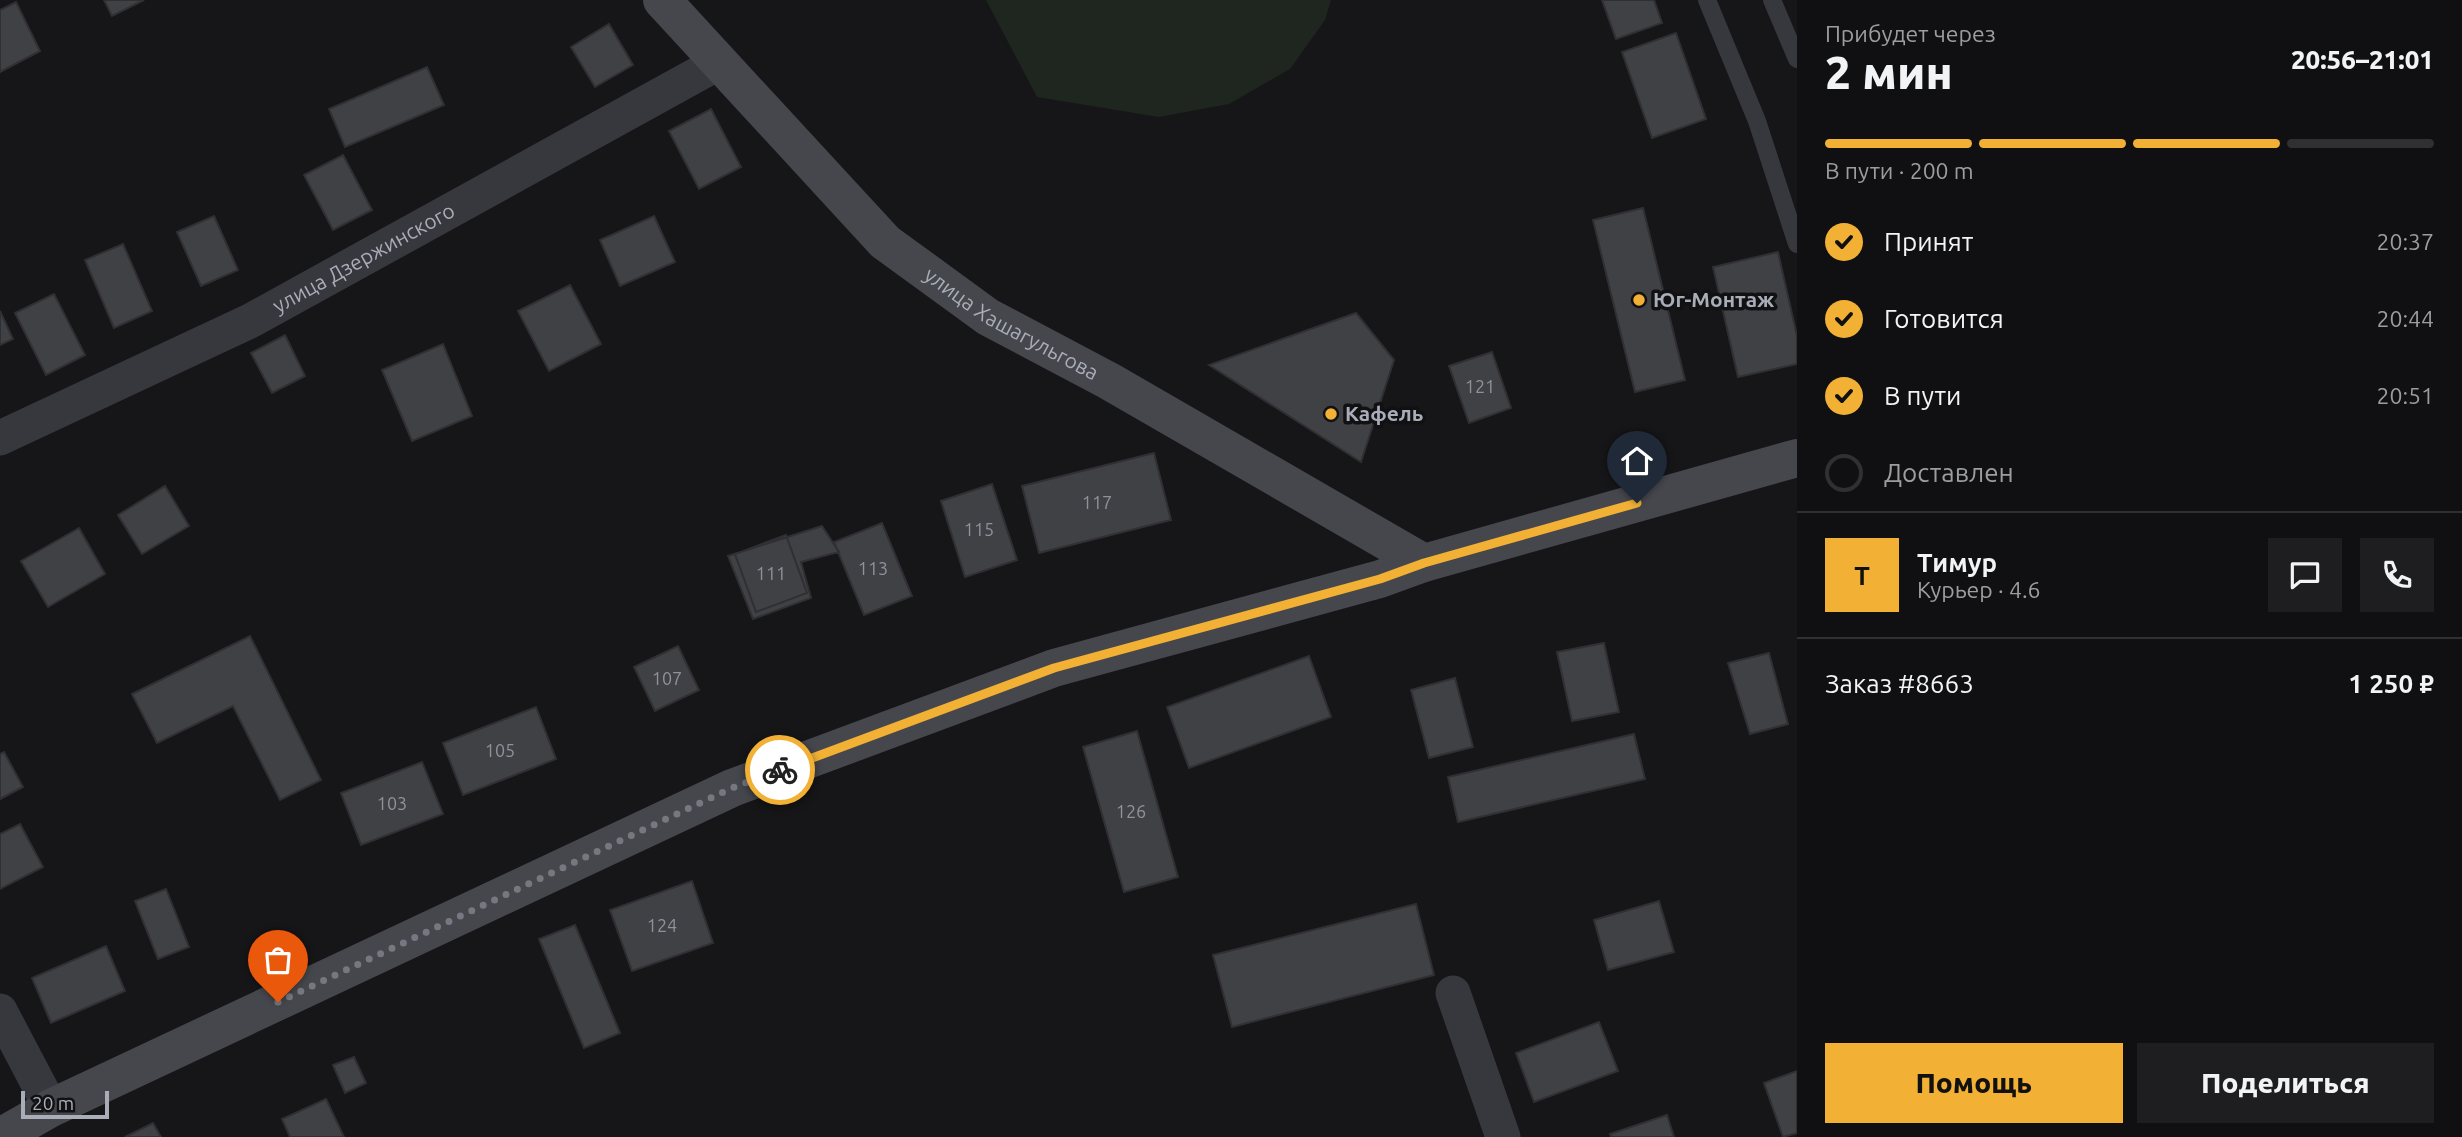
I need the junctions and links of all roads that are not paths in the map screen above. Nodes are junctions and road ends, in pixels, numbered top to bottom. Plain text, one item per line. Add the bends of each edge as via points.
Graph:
1 (662, 0) edge
2 (1707, 0) edge
3 (1772, 0) edge
4 (1797, 59) edge
5 (718, 63) junction
6 (1797, 244) edge
7 (0, 438) edge
8 (1797, 458) edge
9 (1424, 563) junction
10 (1453, 993) dead end
11 (0, 1011) edge
12 (30, 1126) edge
13 (1503, 1137) edge

1 - 5 street, улица Хашагульгова
2 - 6 lane via 1757,121
3 - 4 lane
5 - 7 street, улица Дзержинского via 252,320
5 - 9 street, улица Хашагульгова via 886,242 988,317 1109,381
8 - 9 street
9 - 12 street via 1054,668 732,788
10 - 13 street
11 - 12 street

